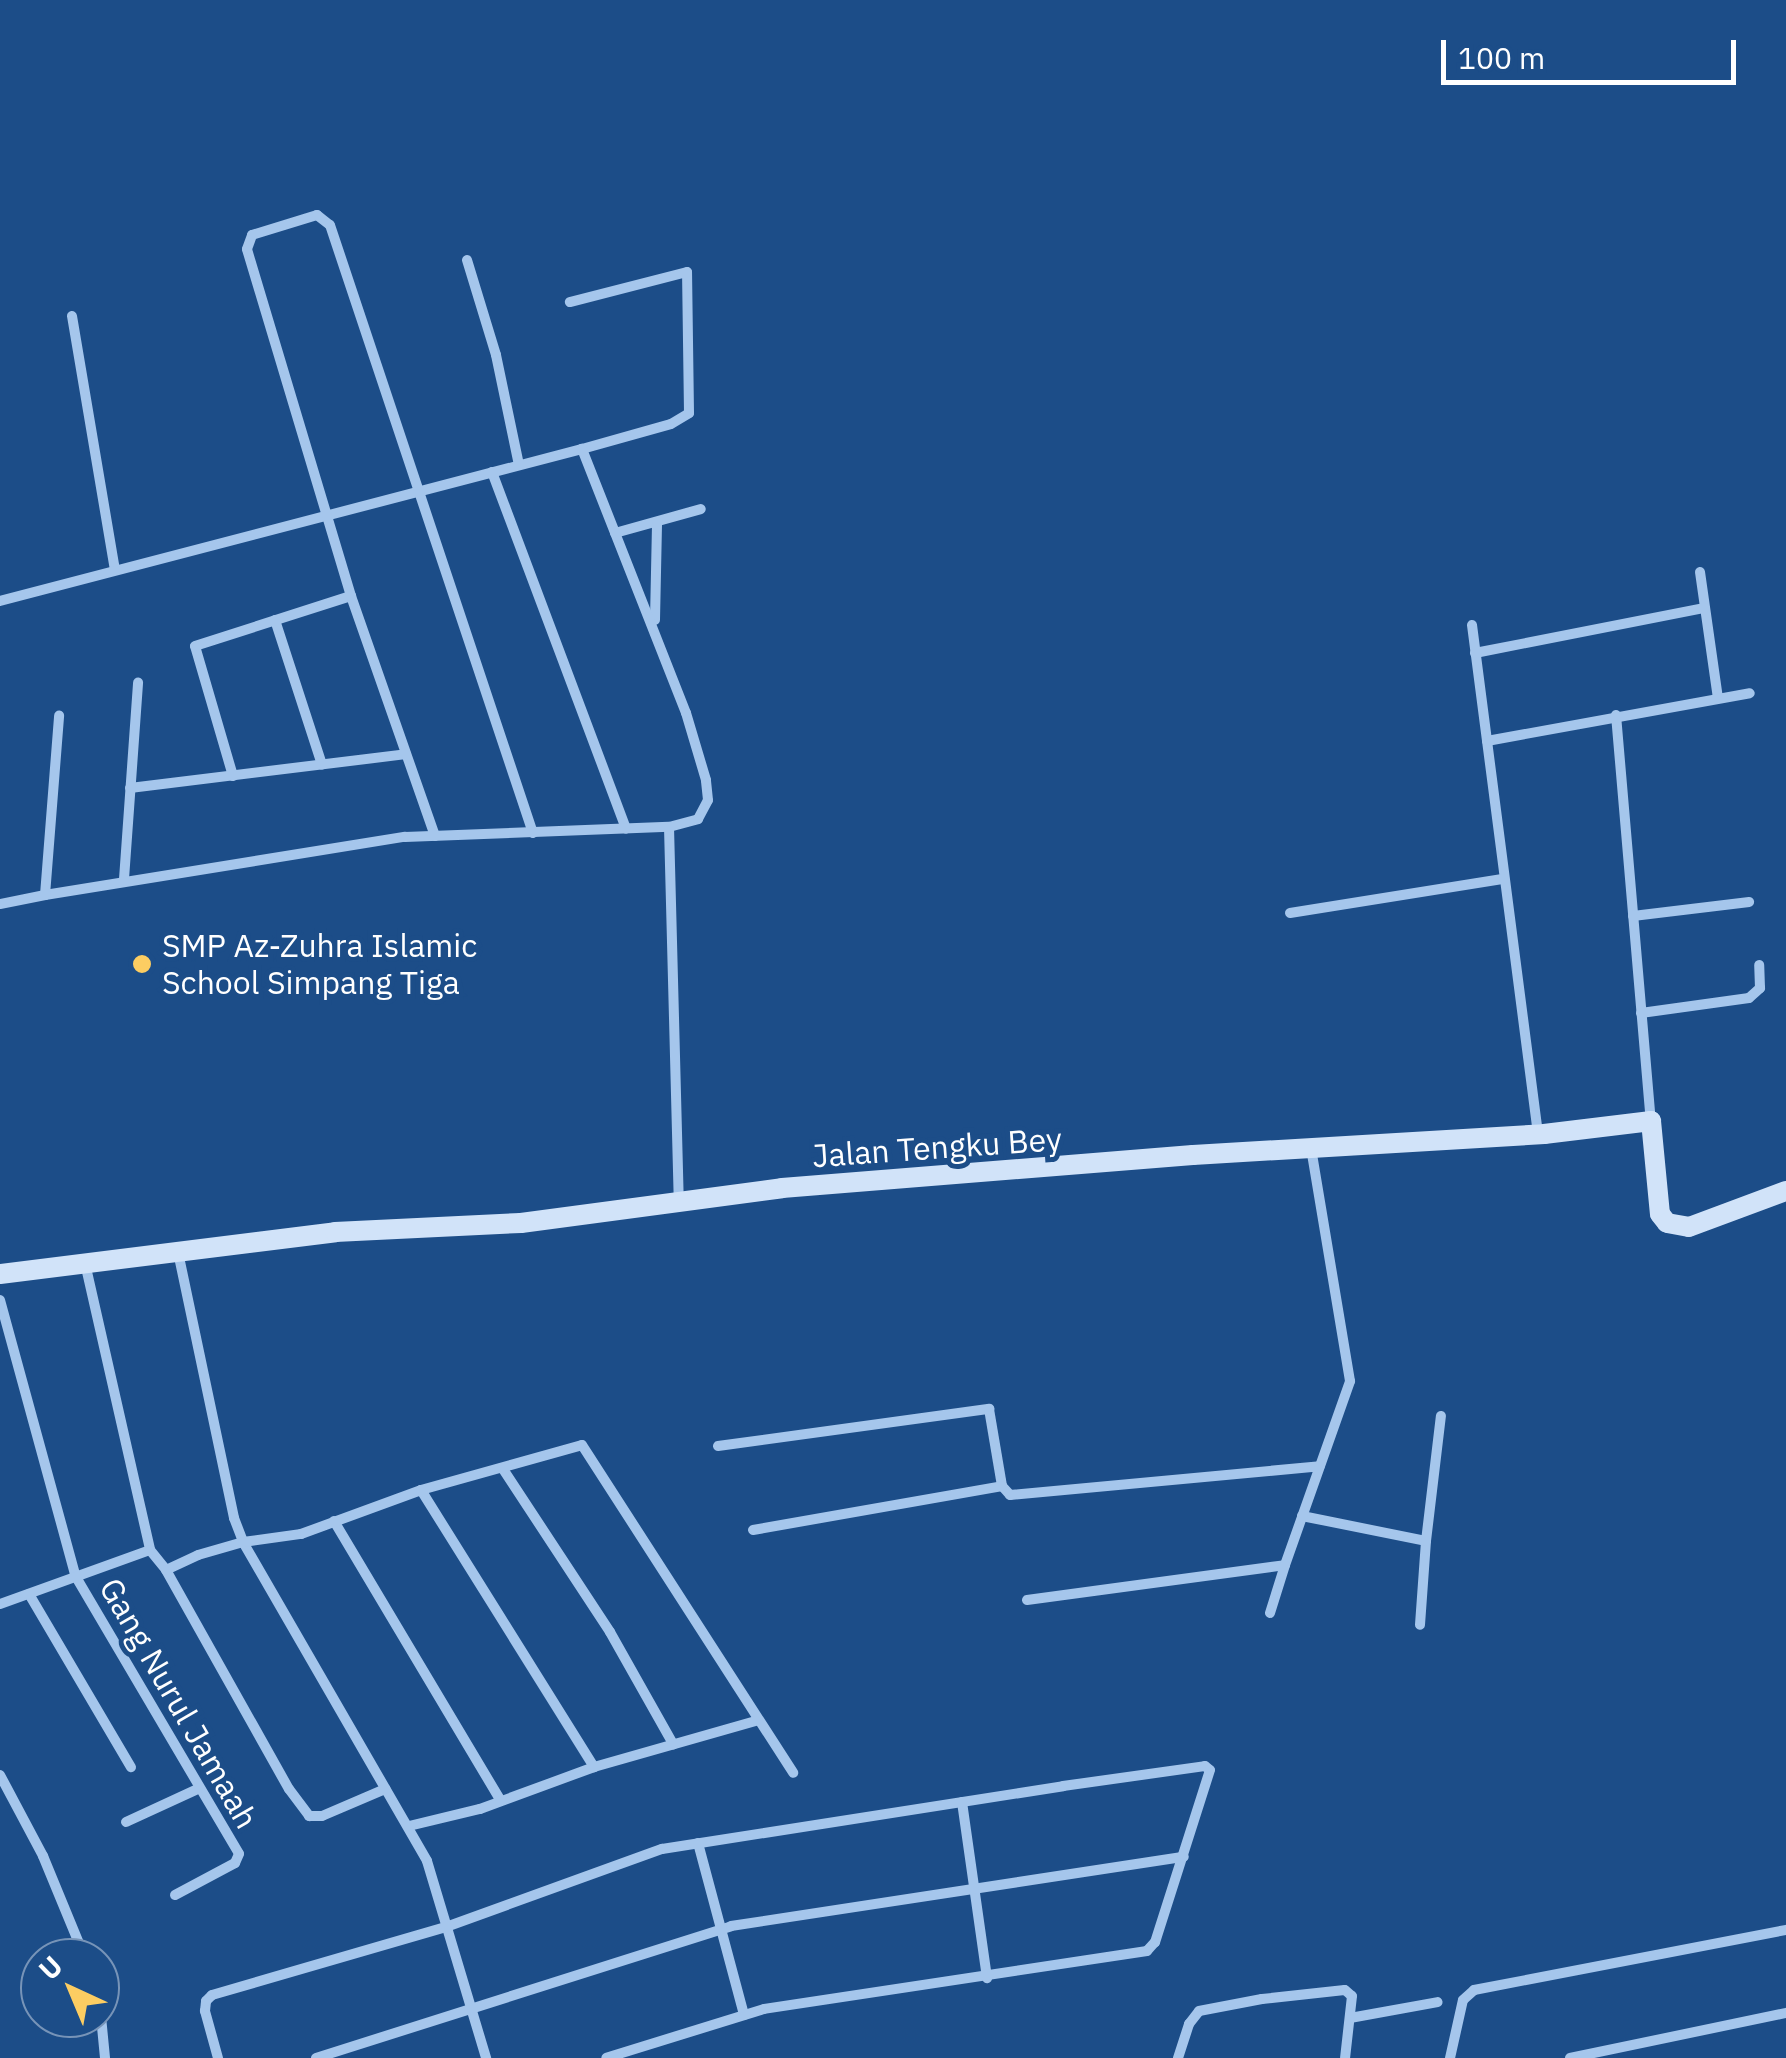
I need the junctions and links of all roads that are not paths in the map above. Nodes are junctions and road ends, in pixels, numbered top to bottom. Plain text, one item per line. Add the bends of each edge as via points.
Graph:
1 (467, 260) dead end
2 (570, 302) dead end
3 (72, 316) dead end
4 (582, 449) junction
5 (520, 465) junction
6 (492, 472) junction
7 (417, 490) junction
8 (701, 509) dead end
9 (328, 514) junction
10 (656, 522) junction
11 (615, 533) junction
12 (116, 569) junction
13 (1700, 572) dead end
14 (351, 596) junction
15 (0, 601) edge
16 (1706, 608) junction
17 (275, 620) junction
18 (1472, 625) dead end
19 (654, 626) junction
20 (1475, 653) junction
21 (138, 682) dead end
22 (1750, 693) dead end
23 (1718, 698) junction
24 (58, 716) dead end
25 (1616, 716) junction
26 (1487, 741) junction
27 (406, 754) junction
28 (322, 764) junction
29 (233, 776) junction
30 (130, 788) junction
31 (669, 827) junction
32 (626, 829) junction
33 (533, 833) junction
34 (435, 836) junction
35 (124, 879) junction
36 (1502, 879) junction
37 (45, 895) junction
38 (1749, 902) dead end
39 (0, 904) edge
40 (1290, 913) dead end
41 (1633, 916) junction
42 (1759, 965) dead end
43 (1642, 1013) junction
44 (1651, 1122) junction
45 (1538, 1134) junction
46 (1311, 1147) junction
47 (1786, 1191) edge
48 (679, 1202) junction
49 (178, 1252) junction
50 (85, 1264) junction
51 (0, 1274) edge
52 (0, 1300) edge
53 (1441, 1416) dead end
54 (718, 1446) dead end
55 (1320, 1466) junction
56 (503, 1470) junction
57 (1002, 1486) junction
58 (421, 1490) junction
59 (1302, 1516) junction
60 (334, 1521) junction
61 (753, 1530) dead end
62 (1426, 1541) junction
63 (244, 1542) junction
64 (150, 1550) junction
65 (1285, 1564) junction
66 (166, 1570) junction
67 (76, 1577) junction
68 (29, 1594) junction
69 (1027, 1600) dead end
70 (0, 1604) edge
71 (1270, 1613) dead end
72 (1420, 1625) dead end
73 (756, 1721) junction
74 (673, 1744) junction
75 (131, 1767) dead end
76 (594, 1767) junction
77 (794, 1773) dead end
78 (0, 1775) edge
79 (200, 1788) junction
80 (385, 1789) junction
81 (500, 1800) junction
82 (962, 1802) junction
83 (126, 1822) dead end
84 (409, 1826) junction
85 (698, 1843) junction
86 (1184, 1857) junction
87 (974, 1890) junction
88 (175, 1895) dead end
89 (446, 1927) junction
90 (719, 1930) junction
91 (1786, 1930) edge
92 (77, 1938) edge
93 (987, 1978) junction
94 (1438, 2002) dead end
95 (472, 2010) junction
96 (1786, 2013) edge
97 (744, 2014) junction
98 (1350, 2018) junction
99 (218, 2058) edge
100 (316, 2058) edge
101 (486, 2058) edge
102 (606, 2058) edge
103 (1178, 2058) edge
104 (1346, 2058) edge
105 (1450, 2058) edge
106 (1570, 2058) edge

1 - 5 street
2 - 4 street via 687,272 689,414
3 - 12 street
4 - 5 street
4 - 11 street
5 - 6 street
6 - 7 street
6 - 32 street
7 - 9 street
7 - 9 street via 330,225 317,216 252,235 246,245
7 - 33 street
8 - 10 street
9 - 12 street
9 - 14 street
10 - 11 street
10 - 19 street
11 - 19 street
12 - 15 street
13 - 16 street
14 - 17 street
14 - 27 street
16 - 20 street
16 - 23 street
17 - 28 street
17 - 29 street via 195,646
18 - 20 street
19 - 31 street via 708,800 698,818
20 - 26 street
21 - 30 street
22 - 23 street
23 - 25 street
24 - 37 street
25 - 26 street
25 - 41 street
26 - 36 street
27 - 28 street
27 - 34 street
28 - 29 street
29 - 30 street
30 - 35 street
31 - 32 street
31 - 48 street
32 - 33 street
33 - 34 street
34 - 35 street
35 - 37 street
36 - 40 street
36 - 45 street
37 - 39 street
38 - 41 street
41 - 43 street
42 - 43 street via 1760,988 1748,998
43 - 44 street
44 - 45 main road, Jalan Tengku Bey
44 - 47 main road via 1660,1214 1667,1224 1689,1227
45 - 46 main road, Jalan Tengku Bey
46 - 48 main road, Jalan Tengku Bey via 782,1188
46 - 55 street via 1350,1381
48 - 49 main road, Jalan Tengku Bey
49 - 50 main road, Jalan Tengku Bey
49 - 63 street
50 - 51 main road, Jalan Tengku Bey
50 - 64 street
52 - 67 street, Gang Nurul Jamaah
53 - 62 street
54 - 57 street via 989,1410
55 - 57 street via 1010,1495
55 - 59 street
56 - 58 street
56 - 73 street via 587,1447
56 - 74 street via 610,1632
57 - 61 street
58 - 60 street
58 - 76 street
59 - 62 street
59 - 65 street
60 - 63 street via 301,1534
60 - 81 street
62 - 72 street
63 - 66 street
63 - 80 street
64 - 66 street
64 - 67 street
65 - 69 street
65 - 71 street
66 - 80 street via 309,1816
67 - 68 street
67 - 79 street, Gang Nurul Jamaah
68 - 70 street
68 - 75 street
73 - 74 street
73 - 77 street
74 - 76 street
76 - 81 street
78 - 92 street via 44,1856
79 - 83 street
79 - 88 street, Gang Nurul Jamaah via 238,1854 235,1863
80 - 84 street
81 - 84 street
82 - 85 street
82 - 86 street via 1206,1766 1210,1777
82 - 87 street
84 - 89 street
85 - 89 street via 662,1849
85 - 90 street
86 - 87 street
86 - 93 street via 1147,1951
87 - 90 street
87 - 93 street
89 - 95 street
89 - 99 street via 212,1995 205,2011
90 - 95 street
90 - 97 street
91 - 105 street via 1474,1990 1462,2000
93 - 97 street
94 - 98 street
95 - 100 street
95 - 101 street
96 - 106 street
97 - 102 street
98 - 103 street via 1352,1996 1346,1990 1200,2011
98 - 104 street

